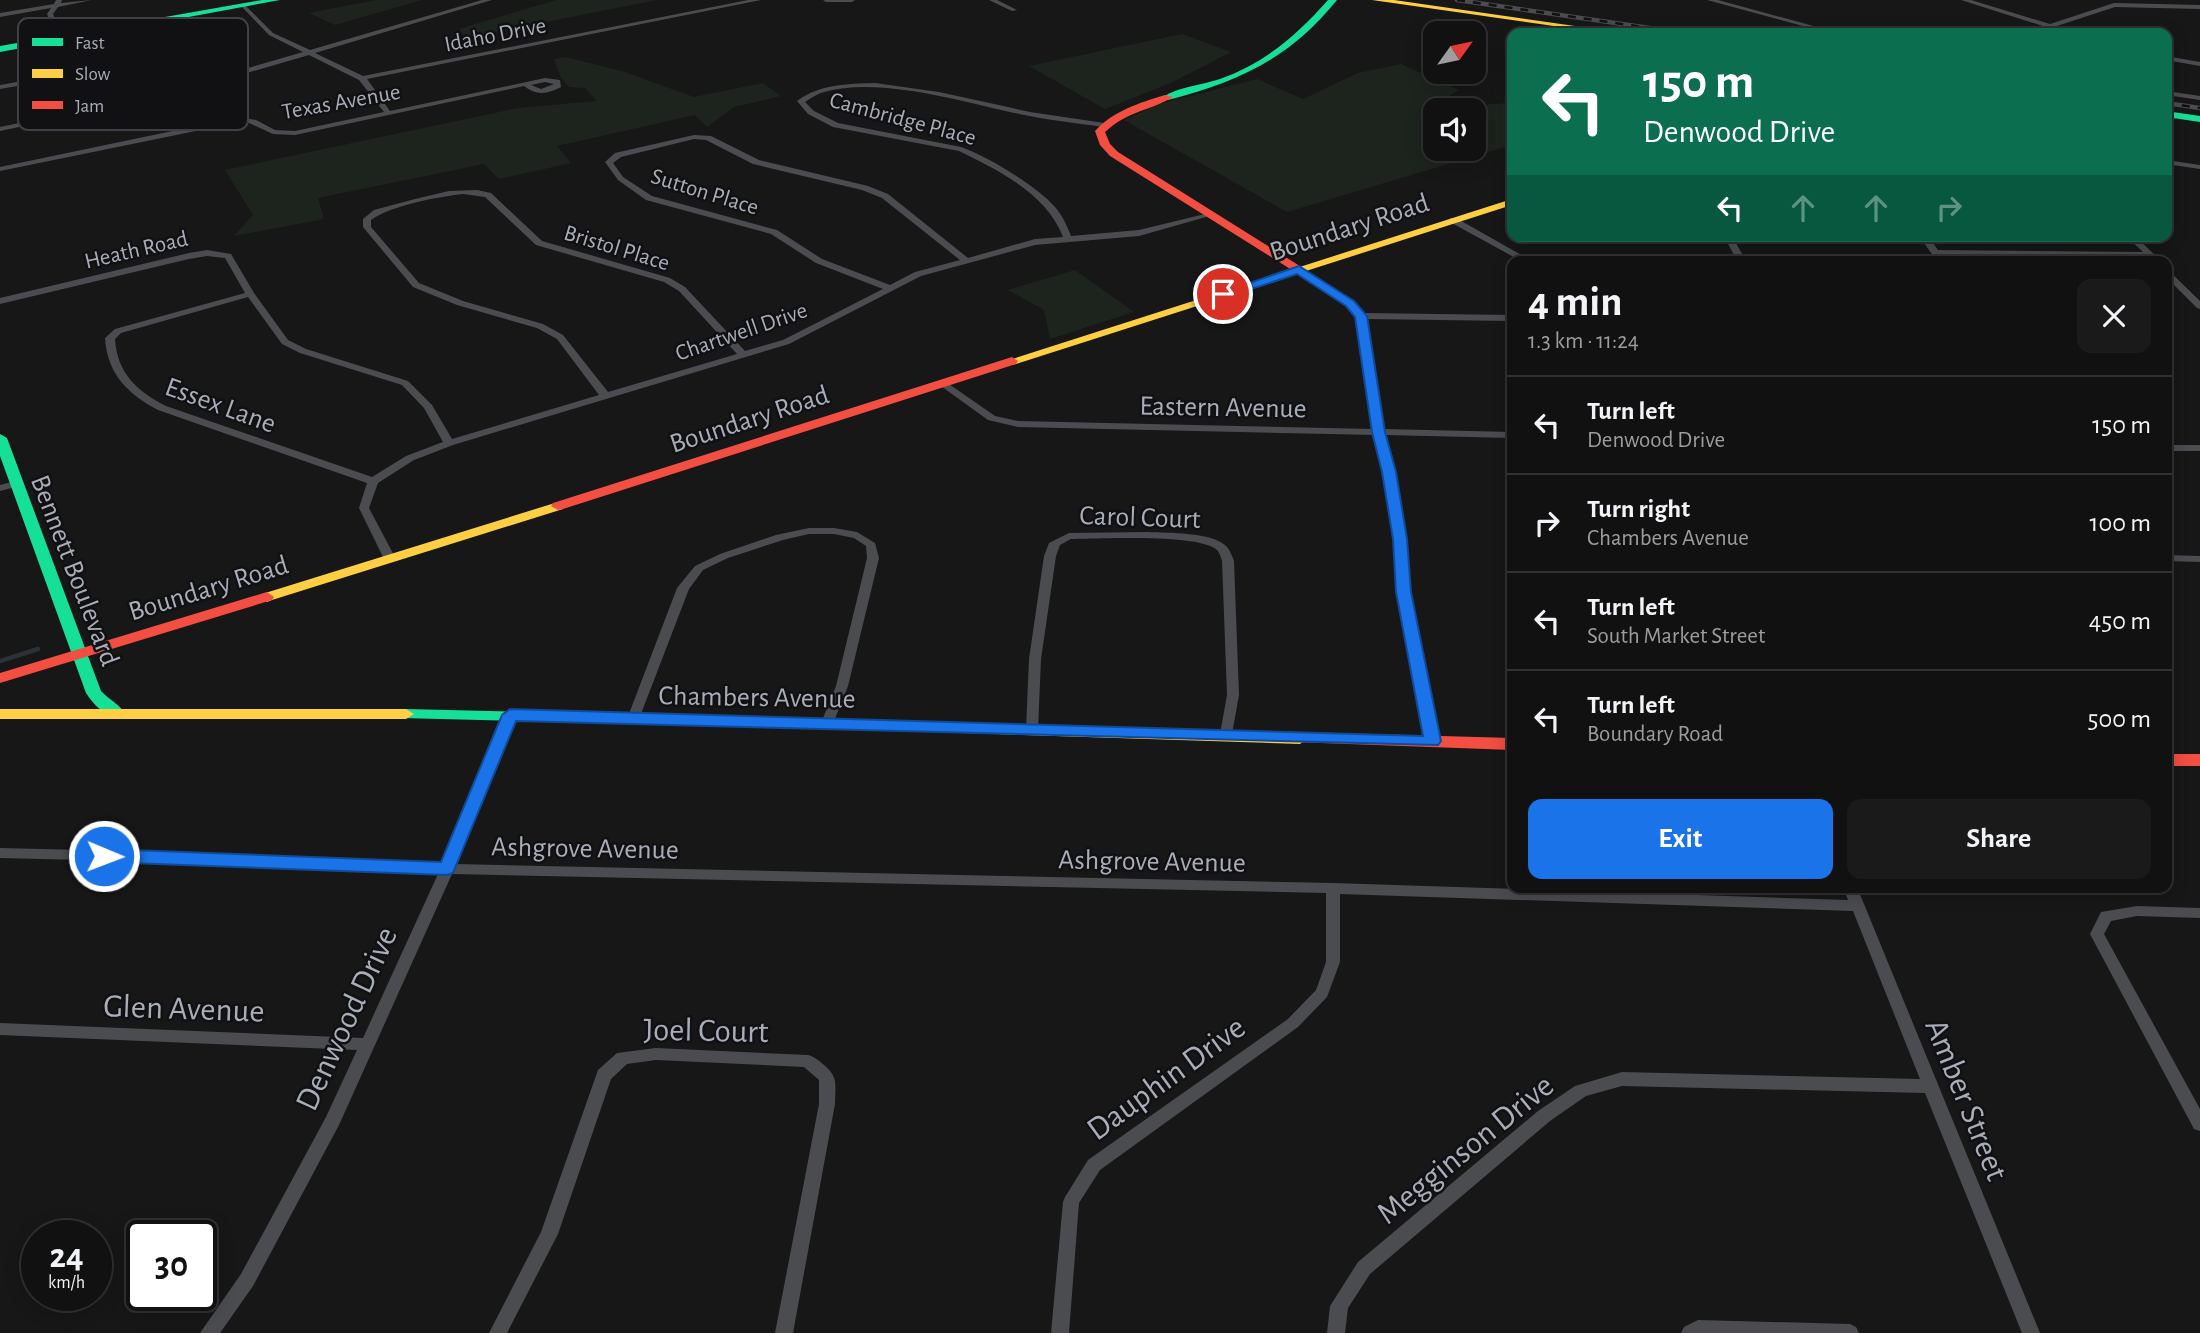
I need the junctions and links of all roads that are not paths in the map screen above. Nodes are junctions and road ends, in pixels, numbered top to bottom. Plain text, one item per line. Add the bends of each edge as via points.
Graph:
1 (89, 0) edge
2 (276, 0) edge
3 (489, 0) edge
4 (758, 0) edge
5 (826, 0) edge
6 (852, 0) edge
7 (992, 0) edge
8 (1333, 0) edge
9 (1376, 0) edge
10 (1396, 0) edge
11 (1710, 0) edge
12 (1965, 0) edge
13 (2112, 2) edge
14 (57, 3) edge
15 (244, 6) junction
16 (2200, 7) edge
17 (1014, 10) dead end
18 (0, 15) edge
19 (175, 18) edge
20 (1513, 18) junction
21 (2050, 27) junction
22 (1584, 28) edge
23 (1817, 28) edge
24 (2047, 28) edge
25 (2054, 28) edge
26 (18, 46) edge
27 (0, 49) edge
28 (308, 52) junction
29 (2172, 59) edge
30 (2200, 64) edge
31 (248, 70) edge
32 (362, 78) junction
33 (18, 84) edge
34 (526, 84) dead end
35 (0, 87) edge
36 (2172, 94) edge
37 (2200, 98) edge
38 (389, 114) junction
39 (2172, 115) edge
40 (248, 119) edge
41 (2200, 119) edge
42 (18, 125) edge
43 (1104, 125) junction
44 (0, 129) edge
45 (192, 130) edge
46 (2172, 163) edge
47 (2200, 167) edge
48 (0, 169) edge
49 (1507, 204) edge
50 (1209, 215) junction
51 (1453, 220) junction
52 (1068, 239) junction
53 (1928, 242) edge
54 (2137, 242) edge
55 (1519, 256) edge
56 (1938, 256) edge
57 (2152, 256) edge
58 (965, 260) junction
59 (1299, 270) junction
60 (2172, 277) edge
61 (889, 288) junction
62 (250, 294) junction
63 (0, 301) edge
64 (2200, 306) edge
65 (1361, 316) junction
66 (1507, 318) edge
67 (744, 356) junction
68 (943, 384) junction
69 (606, 397) junction
70 (1379, 432) junction
71 (1507, 435) edge
72 (0, 438) edge
73 (449, 443) junction
74 (2172, 448) edge
75 (2200, 448) edge
76 (373, 481) junction
77 (8, 486) edge
78 (2172, 558) edge
79 (390, 559) junction
80 (2200, 559) edge
81 (80, 654) junction
82 (0, 678) edge
83 (116, 712) junction
84 (0, 713) edge
85 (510, 715) junction
86 (633, 719) junction
87 (827, 723) junction
88 (1032, 729) junction
89 (1226, 734) junction
90 (1432, 741) junction
91 (1507, 744) edge
92 (2172, 760) edge
93 (2200, 760) edge
94 (0, 853) edge
95 (447, 869) junction
96 (1333, 888) junction
97 (1852, 893) edge
98 (1855, 906) junction
99 (2200, 913) edge
100 (0, 1029) edge
101 (366, 1044) junction
102 (1931, 1086) junction
103 (2200, 1124) edge
104 (209, 1333) edge
105 (498, 1333) edge
106 (784, 1333) edge
107 (1060, 1333) edge
108 (1336, 1333) edge
109 (1690, 1333) edge
110 (1850, 1333) edge
111 (2031, 1333) edge

1 - 14 street
2 - 15 main road
3 - 28 street
4 - 32 street, Idaho Drive
5 - 6 street
7 - 17 street
8 - 43 main road via 1293,44 1269,62 1232,79 1127,109
9 - 20 main road
10 - 20 main road
11 - 23 street
12 - 21 street
13 - 16 street
13 - 21 street
14 - 18 street
15 - 19 main road
15 - 28 street via 271,34
20 - 22 main road
21 - 24 street
21 - 25 street
26 - 27 main road
28 - 31 street
28 - 32 street
29 - 30 street
32 - 38 street
33 - 35 street
34 - 38 street, Texas Avenue
36 - 37 street
38 - 40 street, Texas Avenue via 295,133 277,133
39 - 41 main road
42 - 44 street
43 - 50 main road via 1101,138 1114,154
43 - 52 street, Cambridge Place via 887,85 845,87 801,101 818,117 836,125 961,149 978,157 1049,206
45 - 48 street, Texas Avenue
46 - 47 street
49 - 51 main road, Boundary Road
50 - 52 street, Chartwell Drive via 1139,233
50 - 59 main road
51 - 55 street
51 - 59 main road, Boundary Road
52 - 58 street, Chartwell Drive via 1035,242
53 - 56 street
54 - 57 street
58 - 61 street, Chartwell Drive
58 - 61 street, Sutton Place via 885,196 756,162 708,138 694,137 618,155 609,162 633,189 649,198 774,232 819,261
59 - 65 street via 1350,303
59 - 68 main road, Boundary Road
60 - 64 street
61 - 67 street, Chartwell Drive via 802,336
62 - 63 street, Heath Road via 228,256 207,253
62 - 73 street, Heath Road via 285,342 405,383 428,407
62 - 76 street, Essex Lane via 118,331 110,338 110,348 128,385 162,408
65 - 66 street
65 - 70 street
67 - 69 street, Chartwell Drive
67 - 69 street, Bristol Place via 682,289 667,280 539,243 479,191 377,212 367,219 367,227 416,285 560,337
68 - 70 street, Eastern Avenue via 992,418 1018,424
68 - 79 main road, Boundary Road
69 - 73 street, Chartwell Drive
70 - 71 street, Eastern Avenue
70 - 90 street
72 - 77 main road, Bennett Boulevard
73 - 76 street, Chartwell Drive via 410,458
74 - 75 street
76 - 79 street via 364,508
77 - 81 main road, Bennett Boulevard
78 - 80 street
79 - 81 main road, Boundary Road
81 - 82 main road, Boundary Road
81 - 83 main road, Bennett Boulevard via 94,693
83 - 84 main road, Chambers Avenue
83 - 85 main road, Chambers Avenue
85 - 86 main road, Chambers Avenue
85 - 95 street, Denwood Drive
86 - 87 main road, Chambers Avenue
86 - 87 street via 683,587 699,568 780,537 834,531 856,535 871,545 873,558 842,686
87 - 88 main road, Chambers Avenue
88 - 89 main road, Chambers Avenue
88 - 89 street, Carol Court via 1035,659 1049,556 1055,543 1069,536 1182,537 1207,540 1222,548 1228,561 1233,695
89 - 90 main road, Chambers Avenue
90 - 91 main road, Chambers Avenue
92 - 93 main road
94 - 95 street, Ashgrove Avenue
95 - 96 street, Ashgrove Avenue
95 - 101 street, Denwood Drive
96 - 98 street, Ashgrove Avenue
96 - 107 street, Dauphin Drive via 1333,962 1322,993 1293,1023 1094,1165 1071,1202
97 - 98 street, Amber Street
98 - 102 street, Amber Street
99 - 103 street via 2137,911 2106,916 2097,934
100 - 101 street, Glen Avenue
101 - 104 street, Denwood Drive via 333,1120 247,1280
102 - 108 street, Megginson Drive via 1622,1079 1581,1091 1544,1116 1364,1268 1339,1306
102 - 111 street, Amber Street
105 - 106 street, Joel Court via 549,1234 604,1075 623,1058 656,1054 808,1061 827,1077 827,1104
109 - 110 street via 1698,1329

